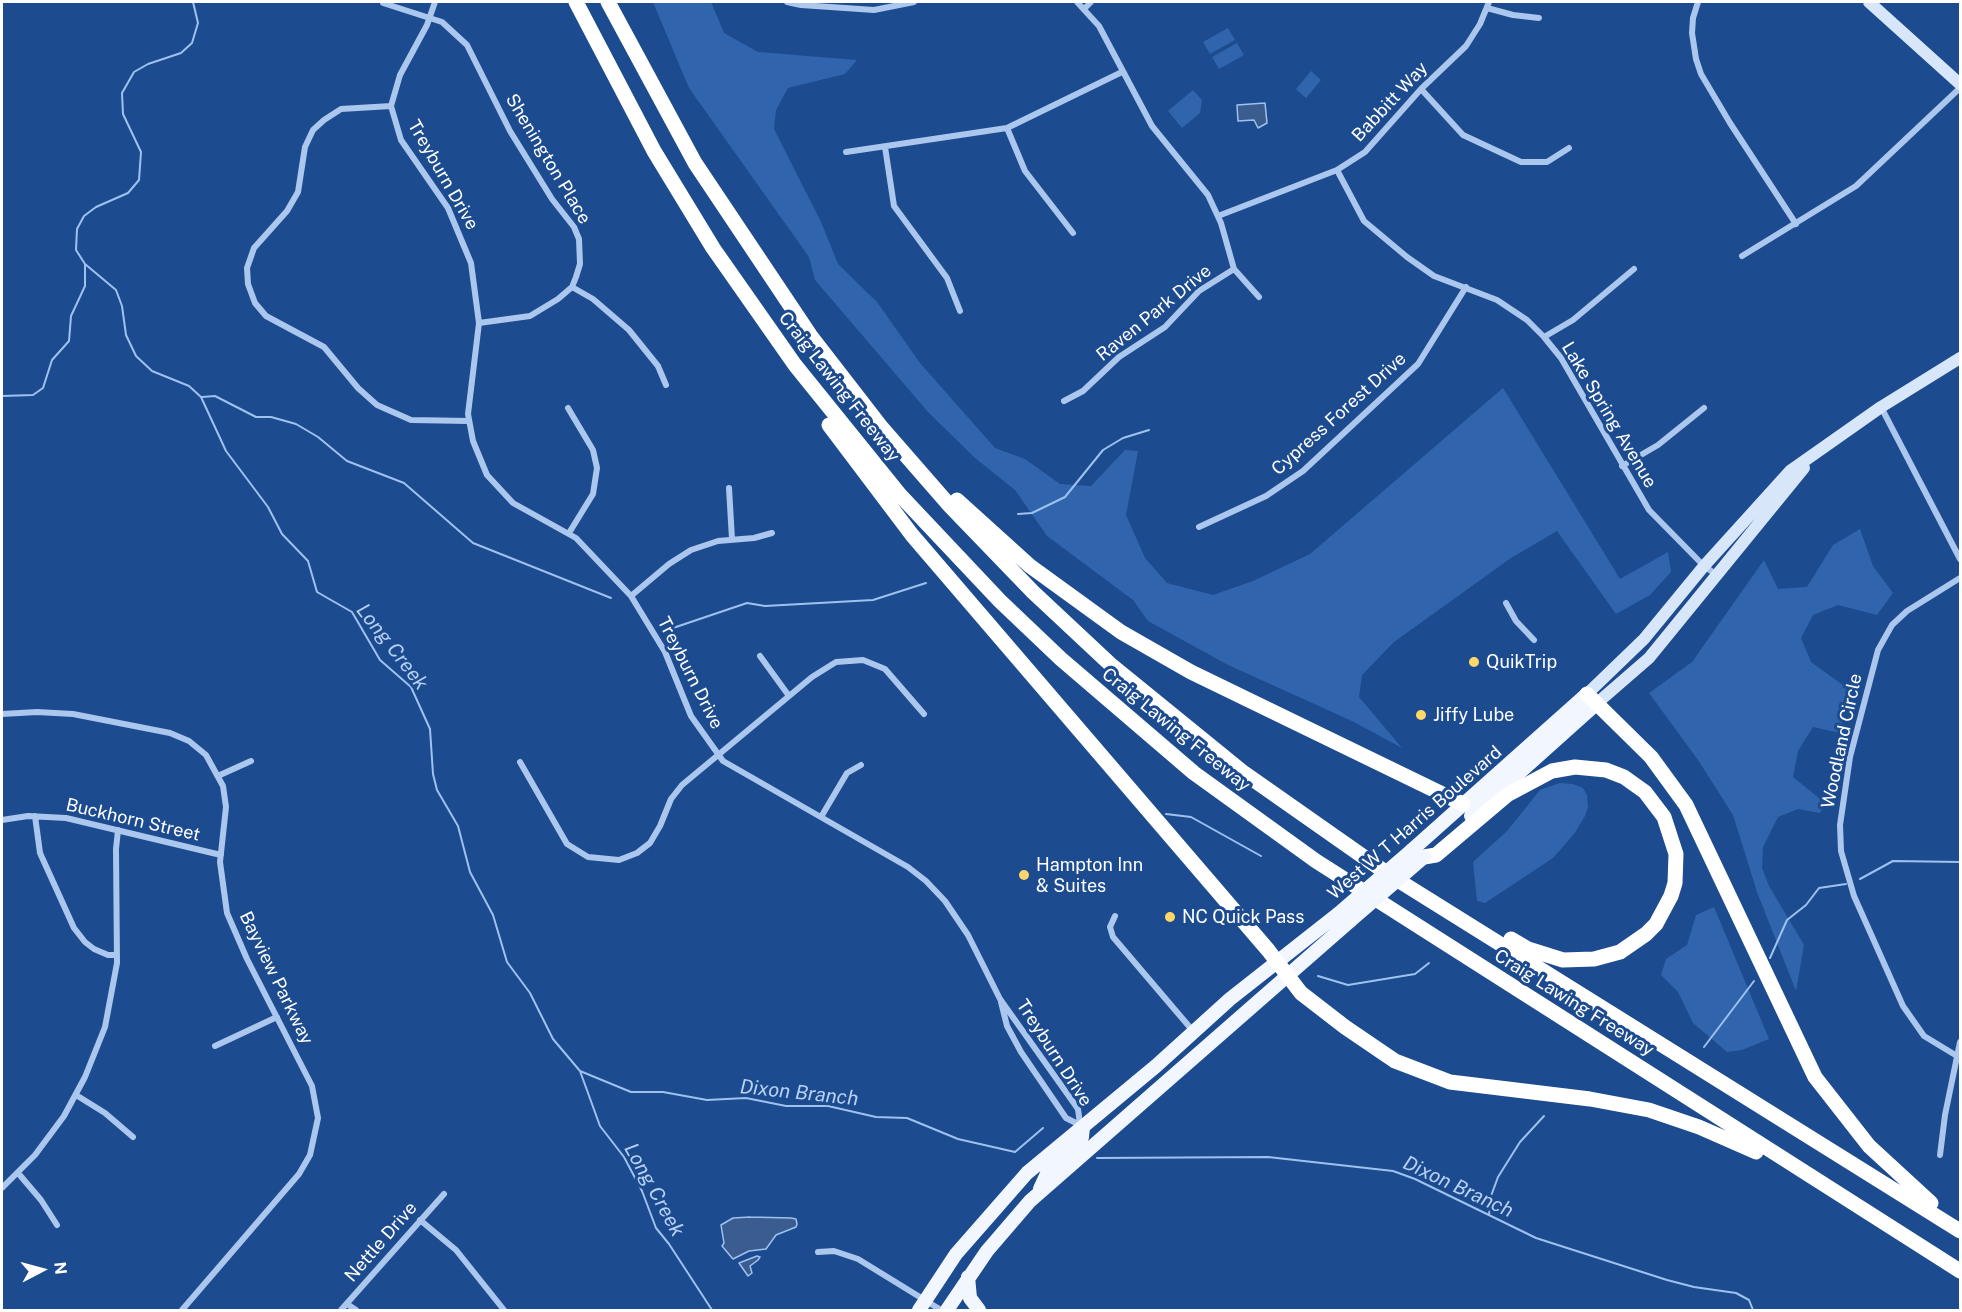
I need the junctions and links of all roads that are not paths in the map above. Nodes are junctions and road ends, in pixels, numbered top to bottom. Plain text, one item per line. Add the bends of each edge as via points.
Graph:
1 (435, 2) edge
2 (576, 2) edge
3 (608, 2) edge
4 (787, 2) edge
5 (914, 2) edge
6 (1077, 2) edge
7 (1091, 2) edge
8 (1698, 2) edge
9 (1869, 2) edge
10 (383, 3) dead end
11 (1488, 5) edge
12 (1084, 8) junction
13 (431, 16) junction
14 (1539, 18) dead end
15 (1122, 72) junction
16 (1960, 86) edge
17 (1421, 89) junction
18 (392, 106) junction
19 (1007, 128) junction
20 (885, 147) junction
21 (1569, 148) dead end
22 (846, 152) dead end
23 (1337, 170) junction
24 (1218, 216) junction
25 (1797, 224) junction
26 (1072, 233) dead end
27 (1742, 256) dead end
28 (1234, 269) junction
29 (1634, 269) dead end
30 (572, 287) junction
31 (1466, 287) junction
32 (1258, 297) dead end
33 (960, 310) dead end
34 (479, 323) junction
35 (1544, 337) junction
36 (1960, 358) edge
37 (795, 365) junction
38 (666, 386) dead end
39 (1064, 401) dead end
40 (1881, 407) junction
41 (568, 408) dead end
42 (1704, 408) dead end
43 (469, 421) junction
44 (882, 428) junction
45 (1820, 448) junction
46 (1622, 466) junction
47 (729, 488) dead end
48 (1199, 527) dead end
49 (569, 533) junction
50 (772, 533) dead end
51 (732, 538) junction
52 (1960, 559) edge
53 (1704, 566) junction
54 (1717, 575) junction
55 (1960, 578) edge
56 (631, 596) junction
57 (1506, 603) dead end
58 (1534, 640) dead end
59 (760, 656) dead end
60 (789, 696) junction
61 (1591, 699) junction
62 (2, 714) edge
63 (924, 714) dead end
64 (719, 756) junction
65 (251, 761) dead end
66 (520, 762) dead end
67 (861, 765) dead end
68 (220, 775) junction
69 (1463, 804) junction
70 (35, 816) junction
71 (821, 817) junction
72 (2, 819) edge
73 (118, 830) junction
74 (1418, 854) junction
75 (221, 855) junction
76 (1115, 916) dead end
77 (1344, 917) junction
78 (1471, 925) junction
79 (117, 955) junction
80 (1276, 961) junction
81 (1288, 974) junction
82 (1000, 999) junction
83 (277, 1017) junction
84 (1193, 1031) junction
85 (1960, 1041) edge
86 (215, 1046) dead end
87 (1957, 1056) junction
88 (76, 1095) junction
89 (1082, 1125) junction
90 (133, 1137) dead end
91 (1940, 1155) dead end
92 (18, 1173) junction
93 (1809, 1176) junction
94 (2, 1188) edge
95 (444, 1194) dead end
96 (1036, 1195) junction
97 (420, 1220) junction
98 (57, 1225) dead end
99 (1960, 1230) edge
100 (818, 1252) dead end
101 (1960, 1271) edge
102 (968, 1277) junction
103 (347, 1304) junction
104 (922, 1306) edge
105 (182, 1311) edge
106 (341, 1311) edge
107 (356, 1311) edge
108 (504, 1311) edge
109 (941, 1311) edge
110 (946, 1311) edge
111 (979, 1311) edge

1 - 13 street, Treyburn Drive
2 - 37 highway, Craig Lawing Freeway via 665,170 713,248
3 - 44 highway, Craig Lawing Freeway via 669,118 729,218 810,335
4 - 5 street via 874,10
6 - 12 street
7 - 12 street
8 - 25 street via 1692,33 1701,74
9 - 16 main road
10 - 13 street, Shenington Place
11 - 14 street via 1513,15
11 - 17 street, Babbitt Way via 1466,46
12 - 15 street via 1099,26
13 - 18 street, Treyburn Drive via 400,75
13 - 30 street, Shenington Place via 467,45 515,139 574,227 581,252
15 - 19 street
15 - 24 street via 1152,126 1208,195
16 - 25 street via 1866,177
17 - 21 street via 1463,135 1521,162 1547,162
17 - 23 street, Babbitt Way via 1372,147
18 - 34 street, Treyburn Drive via 401,140 447,208 465,244 475,279
18 - 43 street via 341,109 313,130 305,147 298,192 287,211 254,248 247,268 248,284 255,303 266,316 324,347 377,405 411,420
19 - 20 street
19 - 26 street via 1025,171
20 - 22 street
20 - 33 street via 894,206 947,278
23 - 24 street, Babbitt Way
23 - 31 street, Lake Spring Avenue via 1356,211 1375,232 1424,270
24 - 28 street
25 - 27 street
28 - 32 street
28 - 39 street, Raven Park Drive via 1199,291 1165,327 1119,357 1083,391
29 - 35 street via 1573,320
30 - 34 street via 530,316
30 - 38 street via 593,299 629,330 658,366
31 - 35 street, Lake Spring Avenue via 1514,310
31 - 48 street, Cypress Forest Drive via 1413,370 1312,463 1273,492
34 - 43 street, Treyburn Drive
35 - 46 street, Lake Spring Avenue via 1570,374
36 - 40 main road, West W T Harris Boulevard
37 - 80 highway via 828,424 912,535
37 - 93 highway, Craig Lawing Freeway via 900,495 1000,601 1060,659 1194,772 1316,861
40 - 45 main road, West W T Harris Boulevard
40 - 52 street
41 - 49 street via 593,450 597,468 592,494
42 - 46 street via 1658,445
43 - 49 street, Treyburn Drive via 476,452 495,486 524,510
44 - 69 highway via 992,533 1088,610 1191,672
44 - 78 highway, Craig Lawing Freeway via 1033,592 1161,707 1299,813
45 - 53 main road, West W T Harris Boulevard via 1790,471
45 - 54 main road, West W T Harris Boulevard
46 - 53 street, Lake Spring Avenue via 1649,510
47 - 51 street
49 - 56 street, Treyburn Drive via 597,557
50 - 51 street
51 - 56 street via 683,554
53 - 54 street, Lake Spring Avenue
53 - 61 main road, West W T Harris Boulevard
54 - 61 main road, West W T Harris Boulevard via 1649,658
55 - 87 street, Woodland Circle via 1907,611 1892,625 1878,650 1850,757 1840,825 1841,851 1854,896 1903,1006 1924,1036
56 - 64 street, Treyburn Drive via 665,652 691,716
57 - 58 street
59 - 60 street
60 - 63 street via 836,662 862,660 891,674
60 - 64 street
61 - 69 main road, West W T Harris Boulevard
61 - 74 main road, West W T Harris Boulevard
61 - 99 highway via 1651,757 1686,805 1794,1035 1827,1094 1882,1160
62 - 68 street, Bayview Parkway via 73,714 170,733 198,747
64 - 66 street via 676,792 650,843 631,856 609,860 588,857 567,843
64 - 71 street, Treyburn Drive via 733,769
65 - 68 street
67 - 71 street via 847,773
68 - 75 street, Bayview Parkway via 226,807
69 - 74 main road, West W T Harris Boulevard
70 - 72 street, Buckhorn Street
70 - 73 street, Buckhorn Street via 66,818
70 - 79 street via 40,853 74,928 94,949
71 - 82 street, Treyburn Drive via 926,880 968,935
73 - 75 street, Buckhorn Street
73 - 79 street
74 - 77 main road, West W T Harris Boulevard, bridge
74 - 78 highway via 1436,855 1514,790 1564,768 1595,768 1624,777 1645,792 1664,817 1676,854 1671,896 1656,924 1620,952 1594,959 1563,960 1528,949 1489,926
75 - 83 street, Bayview Parkway via 227,913
76 - 84 street via 1110,927 1113,937
77 - 80 main road, West W T Harris Boulevard
77 - 81 main road, West W T Harris Boulevard
78 - 99 highway, Craig Lawing Freeway
79 - 88 street via 105,1027
80 - 81 highway
80 - 84 main road, West W T Harris Boulevard
81 - 93 highway via 1301,993 1345,1028 1395,1061 1423,1072 1477,1087 1649,1110 1699,1126
81 - 96 main road, West W T Harris Boulevard
82 - 89 street, Treyburn Drive via 1078,1109
82 - 89 street, Treyburn Drive via 1021,1052 1066,1118
83 - 86 street
83 - 105 street, Bayview Parkway via 316,1098 318,1128 310,1155 299,1174
84 - 89 main road, West W T Harris Boulevard
85 - 87 street
87 - 91 street
88 - 90 street
88 - 92 street via 55,1130
89 - 96 main road via 1078,1144 1050,1167
89 - 104 main road, West W T Harris Boulevard via 1027,1173 956,1254
92 - 94 street
92 - 98 street
93 - 101 highway, Craig Lawing Freeway
95 - 97 street, Nettle Drive
96 - 102 main road, West W T Harris Boulevard
97 - 103 street, Nettle Drive
97 - 108 street via 456,1250
100 - 104 street via 834,1251 858,1259
102 - 110 main road, West W T Harris Boulevard
102 - 111 main road via 970,1298
103 - 106 street, Nettle Drive
103 - 107 street
104 - 109 street

